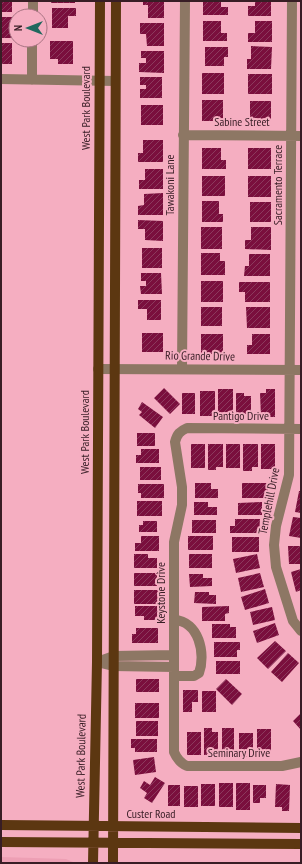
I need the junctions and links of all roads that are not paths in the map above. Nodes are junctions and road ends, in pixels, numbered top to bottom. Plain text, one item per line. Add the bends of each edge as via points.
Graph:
1 (100, 1) edge
2 (116, 1) edge
3 (185, 1) edge
4 (292, 1) edge
5 (32, 48) edge
6 (1, 79) edge
7 (32, 80) junction
8 (99, 81) junction
9 (115, 81) junction
10 (183, 135) junction
11 (296, 136) edge
12 (115, 368) junction
13 (98, 369) junction
14 (182, 369) junction
15 (290, 370) junction
16 (301, 370) edge
17 (290, 429) junction
18 (301, 429) edge
19 (182, 430) joint
20 (97, 492) junction
21 (114, 492) junction
22 (174, 620) junction
23 (301, 631) edge
24 (174, 655) junction
25 (114, 656) junction
26 (97, 662) junction
27 (114, 666) junction
28 (174, 672) junction
29 (178, 759) joint
30 (301, 763) edge
31 (1, 825) edge
32 (93, 826) junction
33 (113, 827) junction
34 (301, 828) edge
35 (1, 842) edge
36 (93, 843) junction
37 (113, 843) junction
38 (301, 844) edge
39 (93, 863) edge
40 (113, 863) edge

1 - 8 main road, West Park Boulevard
2 - 9 main road
3 - 10 street, Tawakoni Lane
4 - 11 street, Sacramento Terrace
5 - 7 street
6 - 7 street
7 - 8 street
8 - 9 street
8 - 13 main road, West Park Boulevard
9 - 12 main road
10 - 11 street, Sabine Street
10 - 14 street, Tawakoni Lane
11 - 15 street, Sacramento Terrace
12 - 13 street, Rio Grande Drive
12 - 14 street, Rio Grande Drive
12 - 21 main road
13 - 20 main road, West Park Boulevard
14 - 15 street, Rio Grande Drive
15 - 16 street, Rio Grande Drive
15 - 17 street, Templehill Drive
17 - 18 street, Pantigo Drive
17 - 19 street, Pantigo Drive
17 - 23 street, Templehill Drive via 289,477 276,526 274,545 276,567 293,621
19 - 22 street, Keystone Drive via 175,442 182,505 174,542
20 - 21 main road
20 - 26 main road, West Park Boulevard
21 - 25 main road
22 - 24 street, Keystone Drive
22 - 28 street via 184,622 197,636 200,643 200,668 199,673 194,676
24 - 25 street
24 - 28 street, Keystone Drive
25 - 26 street
25 - 27 main road
26 - 27 street
26 - 32 main road, West Park Boulevard
27 - 28 street
27 - 33 main road
28 - 29 street, Keystone Drive via 174,752
29 - 30 street, Seminary Drive via 187,766 282,766
31 - 32 main road, Custer Road
32 - 33 main road, Custer Road
32 - 36 main road, West Park Boulevard
33 - 34 main road, Custer Road
33 - 37 main road
35 - 36 main road
36 - 37 main road
36 - 39 main road, West Park Boulevard
37 - 38 main road
37 - 40 main road

